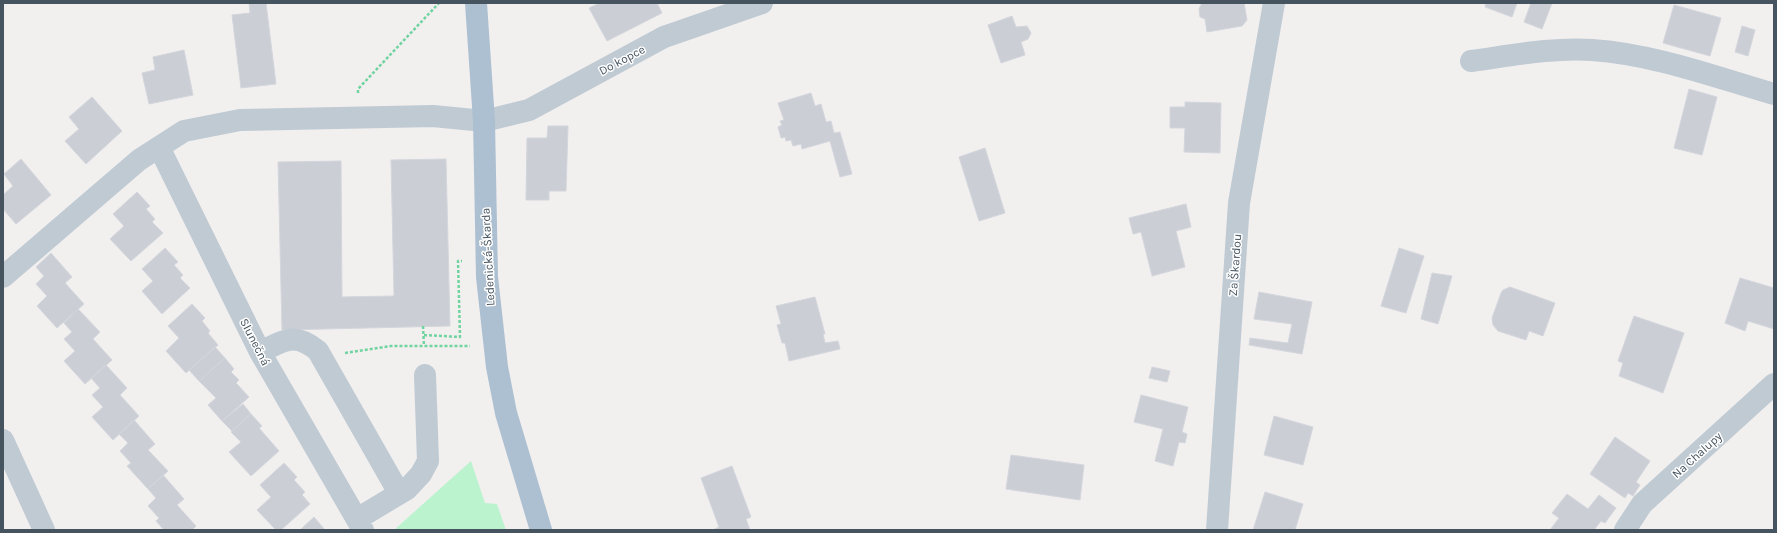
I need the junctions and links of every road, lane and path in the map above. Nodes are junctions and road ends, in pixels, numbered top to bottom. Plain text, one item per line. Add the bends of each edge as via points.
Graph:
1 (439, 3) edge
2 (476, 3) edge
3 (762, 3) edge
4 (1274, 3) edge
5 (1471, 61) dead end
6 (1774, 94) edge
7 (359, 118) junction
8 (484, 121) junction
9 (159, 147) junction
10 (487, 262) junction
11 (3, 277) edge
12 (423, 326) dead end
13 (424, 335) junction
14 (424, 346) junction
15 (464, 346) dead end
16 (260, 352) junction
17 (323, 361) junction
18 (425, 375) dead end
19 (1774, 384) edge
20 (3, 440) edge
21 (400, 493) junction
22 (360, 525) edge
23 (44, 530) edge
24 (541, 530) edge
25 (1217, 530) edge
26 (1625, 530) edge

1 - 7 path via 358,89
2 - 8 main road, Ledenická-Škarda
3 - 8 street, Do kopce via 664,37 529,110
4 - 25 street, Za Škardou via 1239,203
5 - 6 street via 1547,52 1597,50 1630,54
7 - 8 street via 433,116
7 - 9 street via 240,120 184,131
8 - 10 main road, Ledenická-Škarda
9 - 11 street via 139,160
9 - 16 street, Slunečná
10 - 13 path via 458,261 460,337
10 - 24 main road, Ledenická-Škarda via 496,360 506,413
12 - 13 path
13 - 14 path
14 - 15 path
14 - 17 path via 384,347 334,354
16 - 17 street via 290,339 300,339 318,351
16 - 22 street, Slunečná
17 - 21 street
18 - 21 street via 428,461 421,474
19 - 26 street, Na Chalupy via 1642,504
20 - 23 street
21 - 22 street

